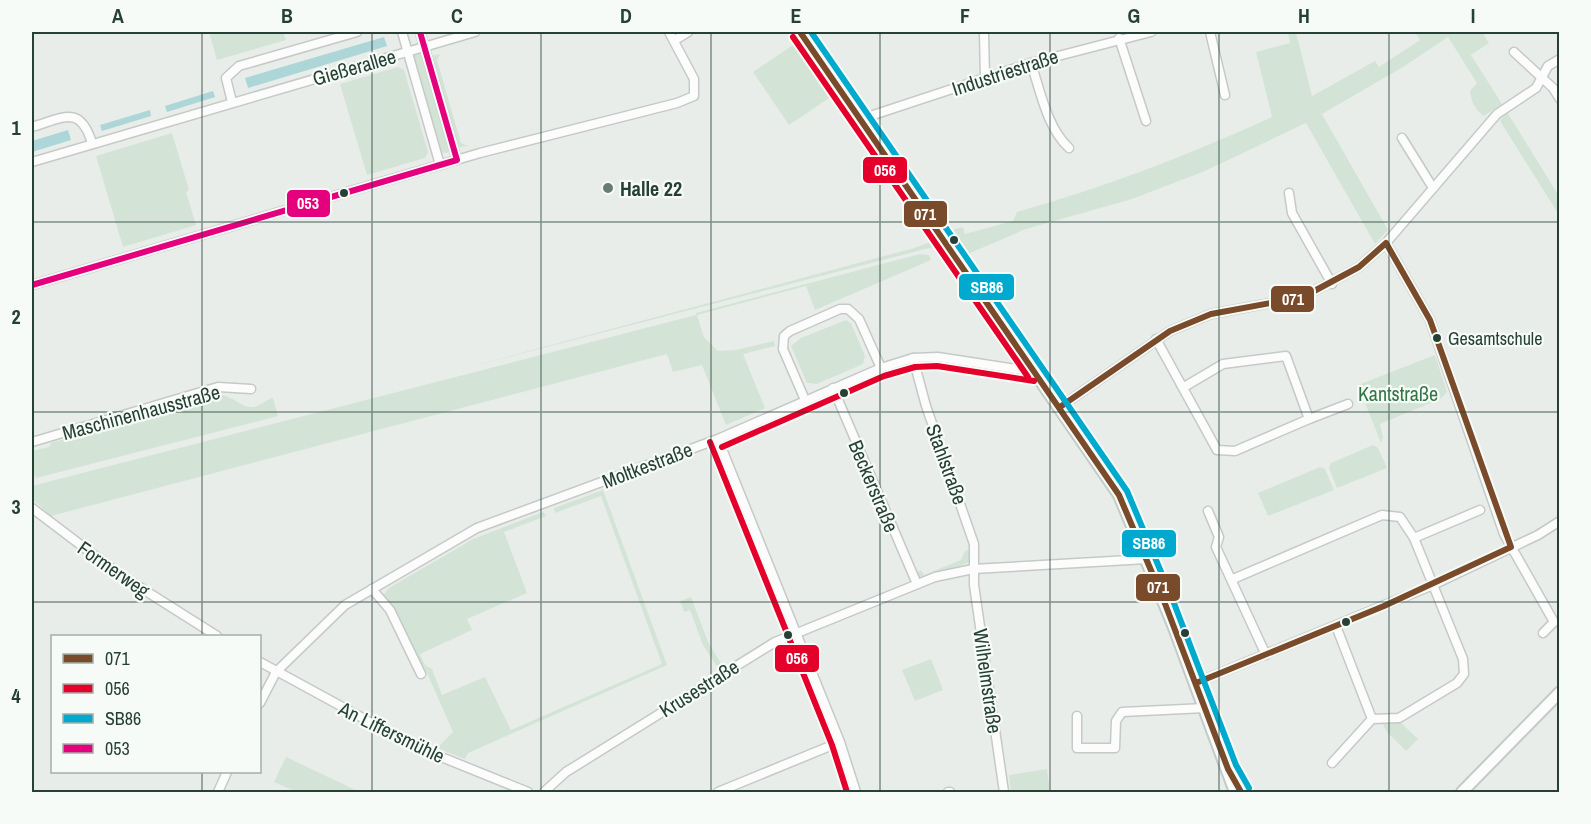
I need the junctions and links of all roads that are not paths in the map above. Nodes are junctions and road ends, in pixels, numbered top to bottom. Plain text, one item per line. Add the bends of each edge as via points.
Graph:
1 (357, 32) edge
2 (402, 32) edge
3 (420, 32) edge
4 (476, 32) edge
5 (669, 32) edge
6 (688, 32) edge
7 (800, 32) edge
8 (984, 32) edge
9 (1150, 32) edge
10 (1210, 32) edge
11 (1119, 39) junction
12 (675, 40) junction
13 (424, 47) junction
14 (408, 51) junction
15 (1514, 52) dead end
16 (1560, 59) edge
17 (1031, 63) junction
18 (985, 79) junction
19 (1541, 79) junction
20 (1225, 95) dead end
21 (1560, 99) edge
22 (232, 102) junction
23 (861, 119) junction
24 (1146, 121) dead end
25 (32, 127) edge
26 (1402, 138) dead end
27 (92, 143) junction
28 (1069, 148) dead end
29 (457, 160) junction
30 (32, 162) edge
31 (440, 165) junction
32 (1433, 188) junction
33 (1289, 193) dead end
34 (1386, 243) junction
35 (1332, 284) junction
36 (32, 285) edge
37 (1156, 339) junction
38 (913, 358) junction
39 (881, 368) junction
40 (1035, 372) junction
41 (1184, 387) junction
42 (832, 388) junction
43 (251, 389) dead end
44 (805, 400) junction
45 (1348, 404) dead end
46 (1059, 407) junction
47 (1309, 419) junction
48 (718, 439) junction
49 (32, 442) edge
50 (32, 508) edge
51 (1480, 510) dead end
52 (1208, 511) dead end
53 (1560, 521) edge
54 (1414, 538) junction
55 (1511, 547) junction
56 (1147, 559) junction
57 (973, 569) junction
58 (1233, 579) junction
59 (916, 584) junction
60 (1432, 585) junction
61 (372, 589) junction
62 (1336, 626) junction
63 (1543, 633) dead end
64 (795, 634) junction
65 (215, 635) edge
66 (1266, 655) junction
67 (261, 663) edge
68 (276, 672) junction
69 (421, 674) dead end
70 (1196, 683) junction
71 (1560, 692) edge
72 (261, 701) edge
73 (1205, 708) junction
74 (1077, 716) dead end
75 (1372, 719) junction
76 (840, 742) junction
77 (1332, 763) dead end
78 (1228, 769) junction
79 (226, 773) edge
80 (218, 792) edge
81 (528, 792) edge
82 (544, 792) edge
83 (718, 792) edge
84 (856, 792) edge
85 (1004, 792) edge
86 (1235, 792) edge
87 (1241, 792) edge
88 (1462, 792) edge

1 - 22 street, Gießerallee via 239,66 226,78
2 - 14 street
3 - 13 street
4 - 13 street, Gießerallee
5 - 12 street
6 - 12 street
7 - 23 street
8 - 18 street
9 - 11 street, Industriestraße
10 - 20 street
11 - 17 street, Industriestraße
11 - 24 street
12 - 29 street via 694,80 694,96
13 - 14 street, Gießerallee
13 - 29 street
14 - 22 street, Gießerallee
14 - 31 street
15 - 19 street
16 - 19 street via 1548,66
17 - 18 street, Industriestraße
17 - 28 street via 1050,117
18 - 23 street, Industriestraße
19 - 21 street
19 - 32 street via 1536,88 1497,114
22 - 27 street, Gießerallee
23 - 40 street
25 - 27 street via 67,117 80,119
26 - 32 street
27 - 30 street, Gießerallee
29 - 31 street
31 - 36 street
32 - 34 street
33 - 35 street via 1292,213
34 - 35 street
34 - 55 street via 1430,320
35 - 37 street via 1303,297 1211,314
37 - 41 street
37 - 46 street
38 - 39 street, Moltkestraße
38 - 40 street, Moltkestraße via 938,357
38 - 57 street, Stahlstraße via 970,526 976,561
39 - 42 street, Moltkestraße
39 - 44 street via 857,316 851,310 840,309 788,332 783,338 783,349
40 - 46 street
41 - 47 street via 1217,450 1235,451
41 - 47 street via 1223,364 1286,356
42 - 44 street, Moltkestraße
42 - 59 street, Beckerstraße
43 - 49 street, Maschinenhausstraße via 218,387
44 - 48 street, Moltkestraße
45 - 47 street
46 - 56 street via 1119,495
48 - 61 street, Moltkestraße via 477,528
48 - 64 street
50 - 65 street, Formerweg via 119,574
51 - 54 street
52 - 58 street via 1219,537 1216,547
53 - 55 street
54 - 58 street via 1400,518 1382,515
54 - 60 street
55 - 60 street
55 - 63 street via 1554,622
56 - 57 street, Krusestraße
56 - 70 street
57 - 59 street, Krusestraße
57 - 85 street, Wilhelmstraße
58 - 66 street
59 - 64 street, Krusestraße
60 - 62 street
60 - 75 street via 1463,659 1464,674 1457,683 1399,718
61 - 68 street, Moltkestraße via 345,605
61 - 69 street via 390,610
62 - 66 street
62 - 75 street
64 - 76 street
64 - 82 street, Krusestraße via 723,672 566,772
66 - 70 street
67 - 68 street, An Liffersmühle
68 - 72 street, Moltkestraße
68 - 81 street, An Liffersmühle via 414,746
70 - 73 street
71 - 88 street
73 - 74 street via 1122,712 1116,721 1115,748 1077,748
73 - 78 street
75 - 77 street
76 - 83 street
76 - 84 street
78 - 86 street
78 - 87 street
79 - 80 street

